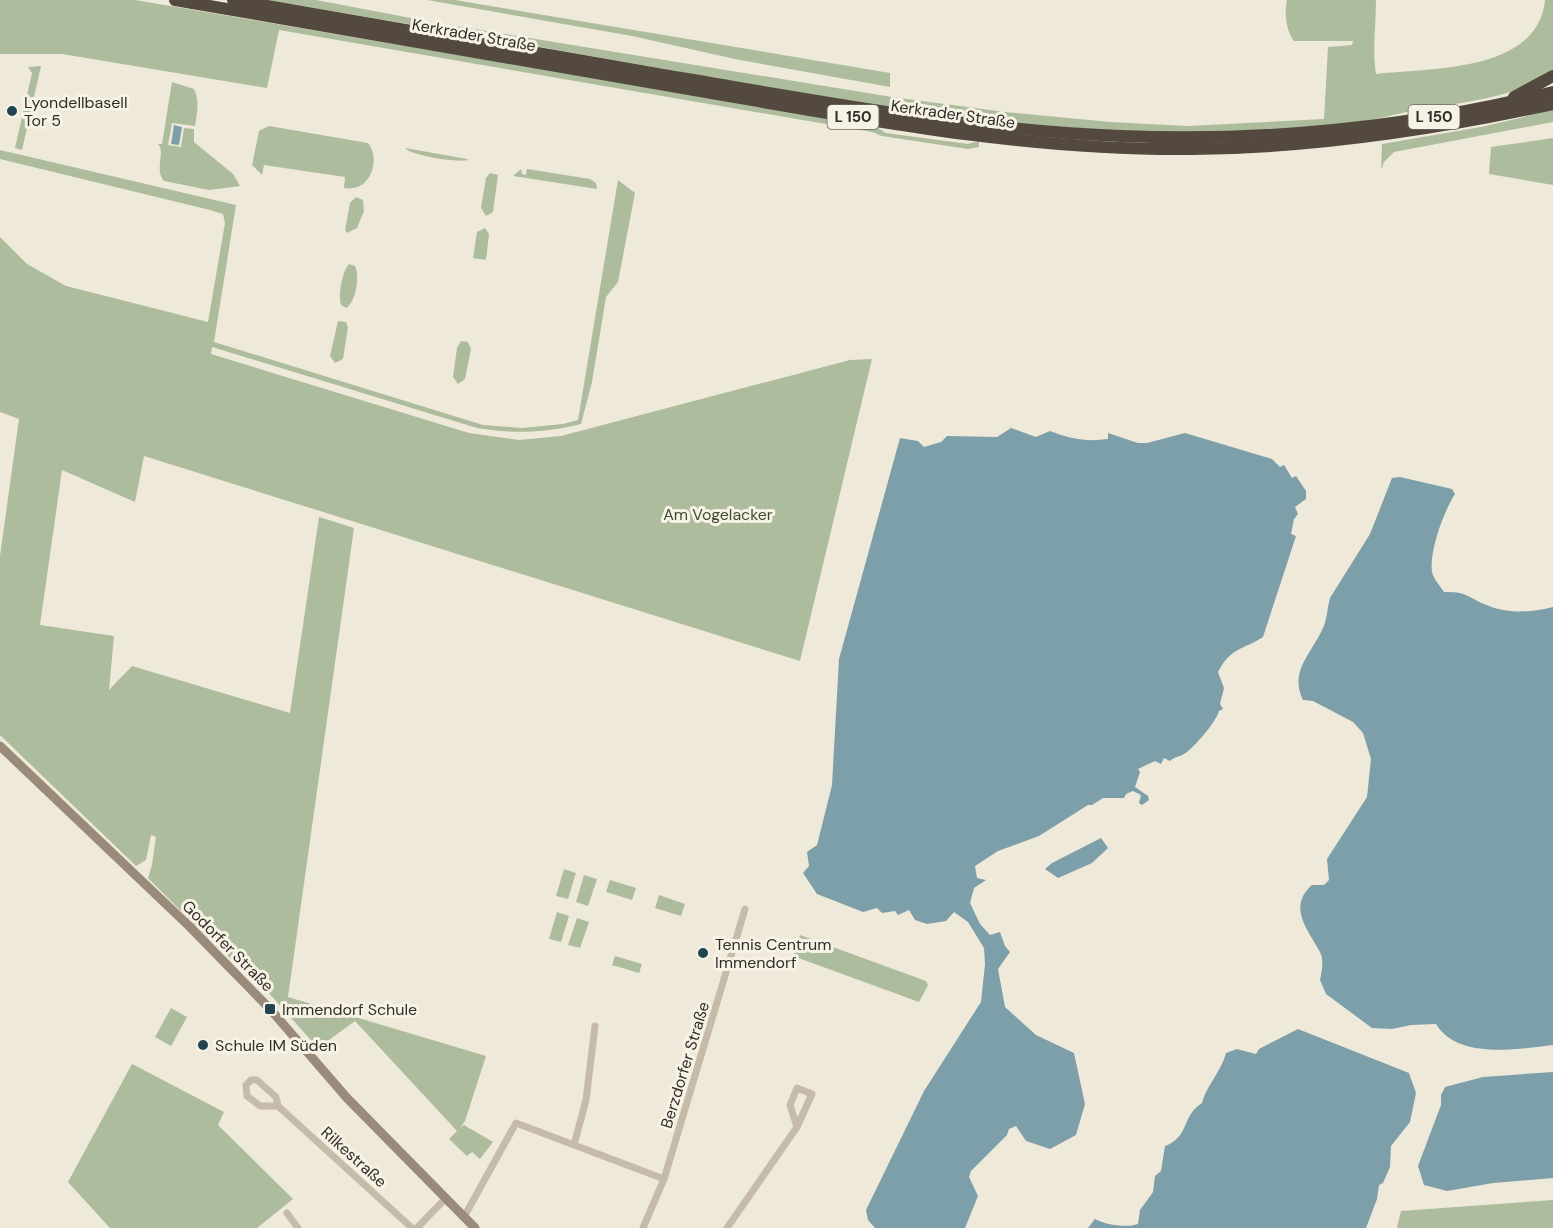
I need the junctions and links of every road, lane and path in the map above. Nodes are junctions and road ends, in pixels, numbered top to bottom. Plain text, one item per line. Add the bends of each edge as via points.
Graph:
1 (175, 0) edge
2 (233, 0) edge
3 (1553, 76) edge
4 (1553, 92) edge
5 (1553, 104) edge
6 (1500, 105) junction
7 (0, 746) edge
8 (745, 909) dead end
9 (595, 1026) dead end
10 (278, 1106) junction
11 (797, 1127) junction
12 (574, 1145) junction
13 (664, 1179) junction
14 (445, 1199) junction
15 (287, 1213) dead end
16 (464, 1217) junction
17 (298, 1228) edge
18 (412, 1228) edge
19 (417, 1228) edge
20 (475, 1228) edge
21 (643, 1228) edge
22 (727, 1228) edge

1 - 5 highway, Kerkrader Straße / L 150 via 841,115 1052,144 1190,149 1309,143 1418,130
2 - 6 highway, Kerkrader Straße / L 150 via 838,105 1052,132 1248,136 1386,124
3 - 6 highway, L 150
4 - 6 highway, Kerkrader Straße / L 150
7 - 14 street, Godorfer Straße via 189,926 259,998 346,1098
8 - 13 street, Berzdorfer Straße
9 - 12 street via 586,1100
10 - 10 street, Rilkestraße via 276,1097 257,1080 246,1085 247,1096 260,1106
10 - 18 street, Rilkestraße
11 - 11 street via 812,1094 797,1088 790,1105
11 - 22 street
12 - 13 street
12 - 16 street via 516,1123
13 - 21 street, Berzdorfer Straße
14 - 16 street, Godorfer Straße
14 - 19 street
15 - 17 street
16 - 20 street, Godorfer Straße

